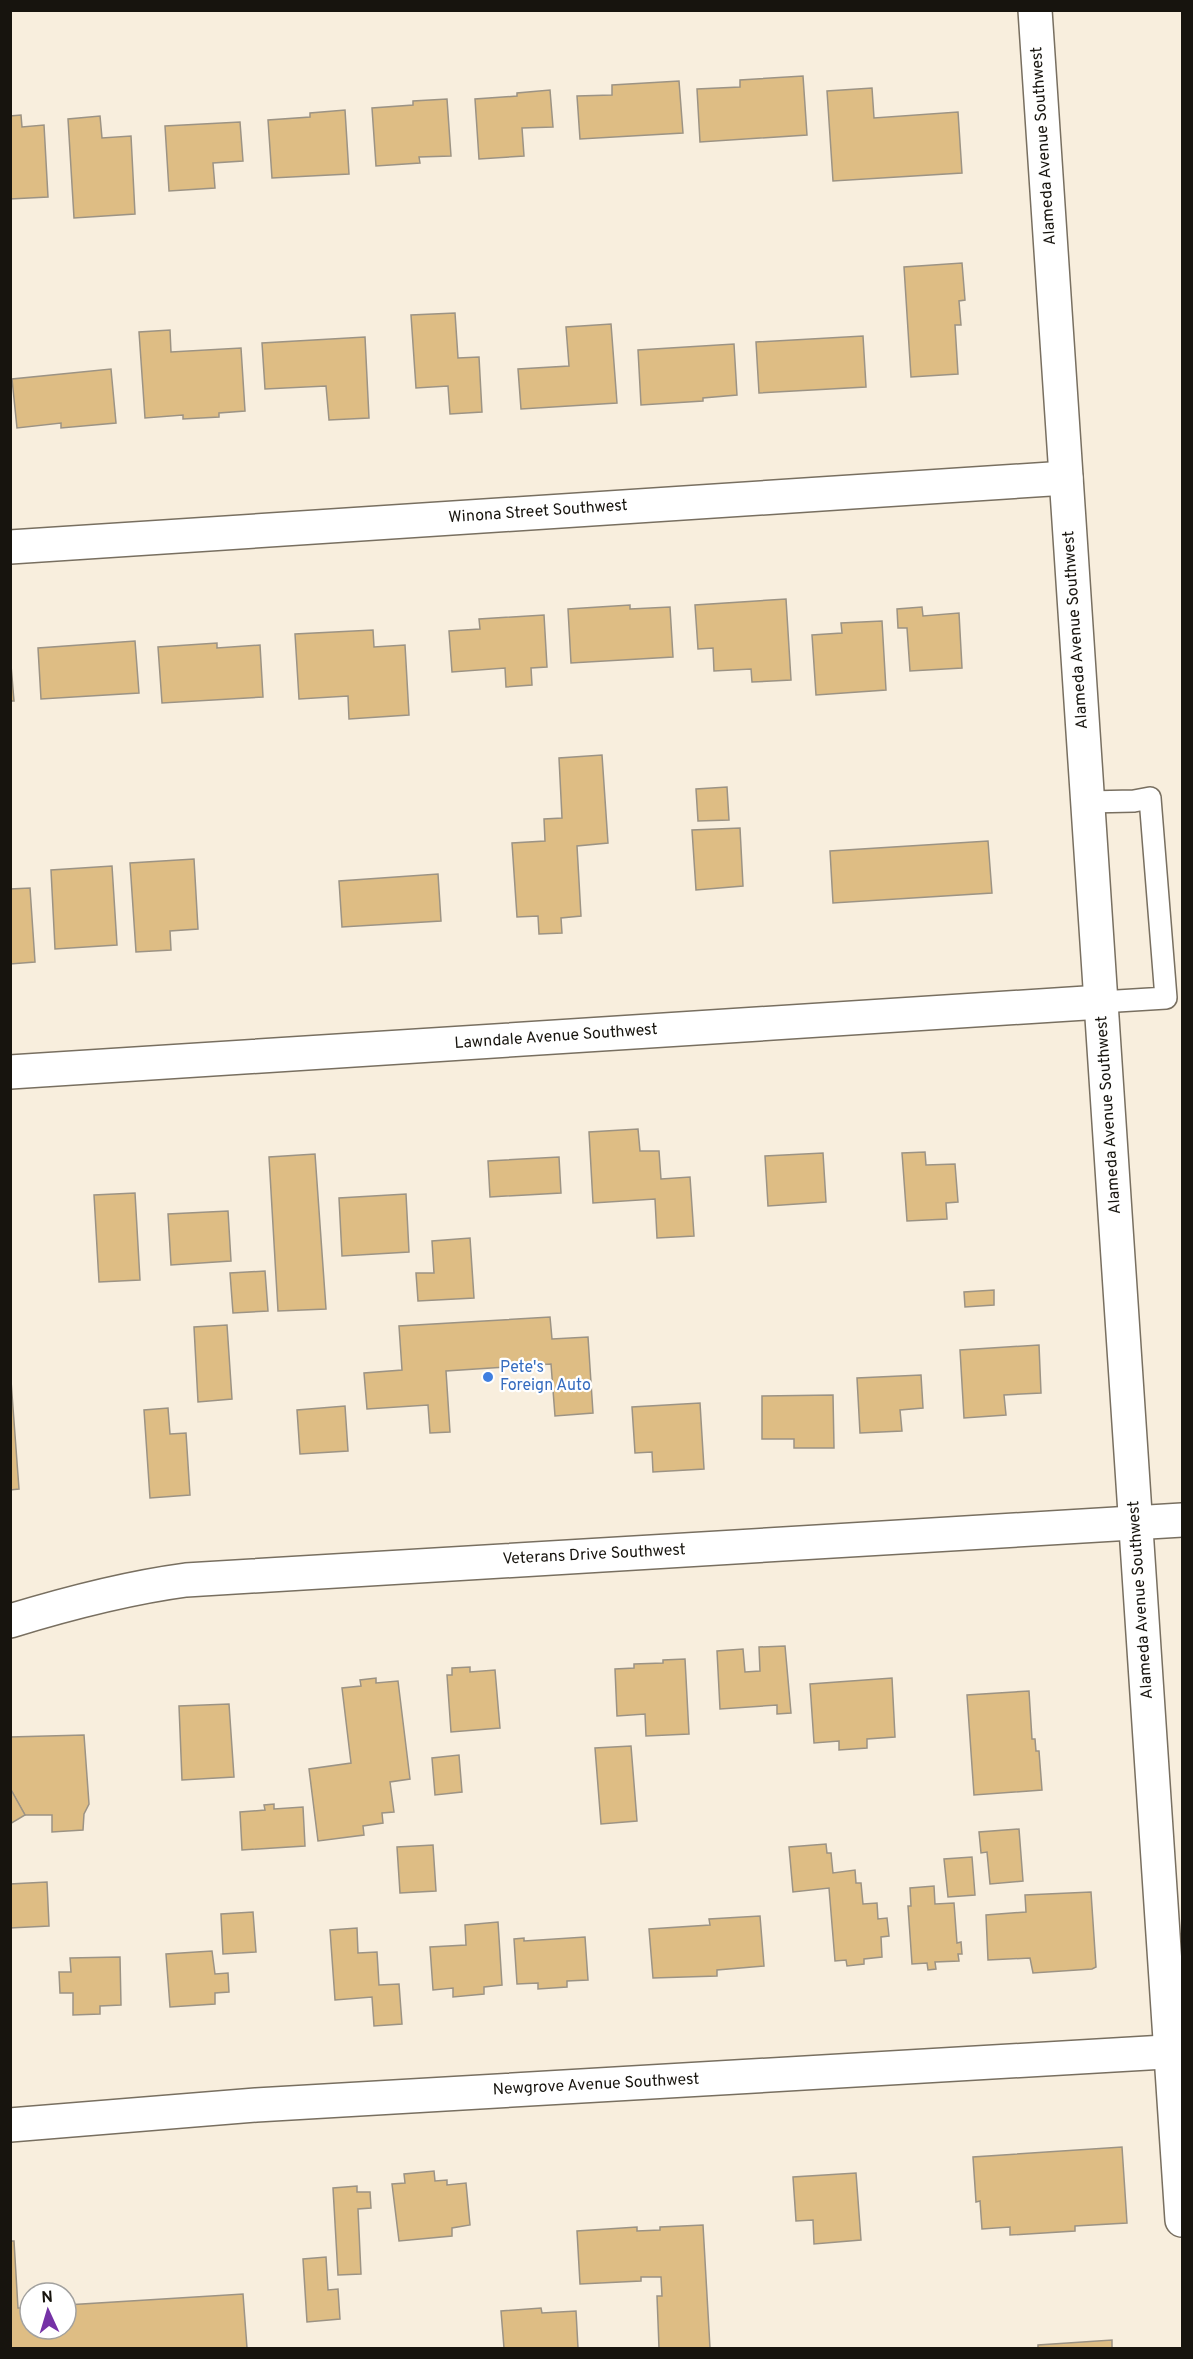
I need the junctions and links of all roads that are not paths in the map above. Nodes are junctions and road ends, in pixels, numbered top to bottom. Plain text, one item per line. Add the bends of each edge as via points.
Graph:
1 (1035, 10) edge
2 (1066, 478) junction
3 (10, 547) edge
4 (1088, 802) junction
5 (1101, 1002) junction
6 (10, 1072) edge
7 (1182, 1520) edge
8 (1136, 1523) junction
9 (10, 1621) edge
10 (1177, 2051) edge
11 (10, 2126) edge
12 (1182, 2220) edge

1 - 2 street, Alameda Avenue Southwest
2 - 3 street, Winona Street Southwest
2 - 4 street, Alameda Avenue Southwest
4 - 5 street, Alameda Avenue Southwest
4 - 5 lane via 1150,798 1166,998
5 - 6 street, Lawndale Avenue Southwest
5 - 8 street, Alameda Avenue Southwest
7 - 8 street, Veterans Drive Southwest
8 - 9 street, Veterans Drive Southwest via 186,1580 76,1600
8 - 10 street, Alameda Avenue Southwest
10 - 11 street, Newgrove Avenue Southwest via 256,2105
10 - 12 street, Alameda Avenue Southwest

